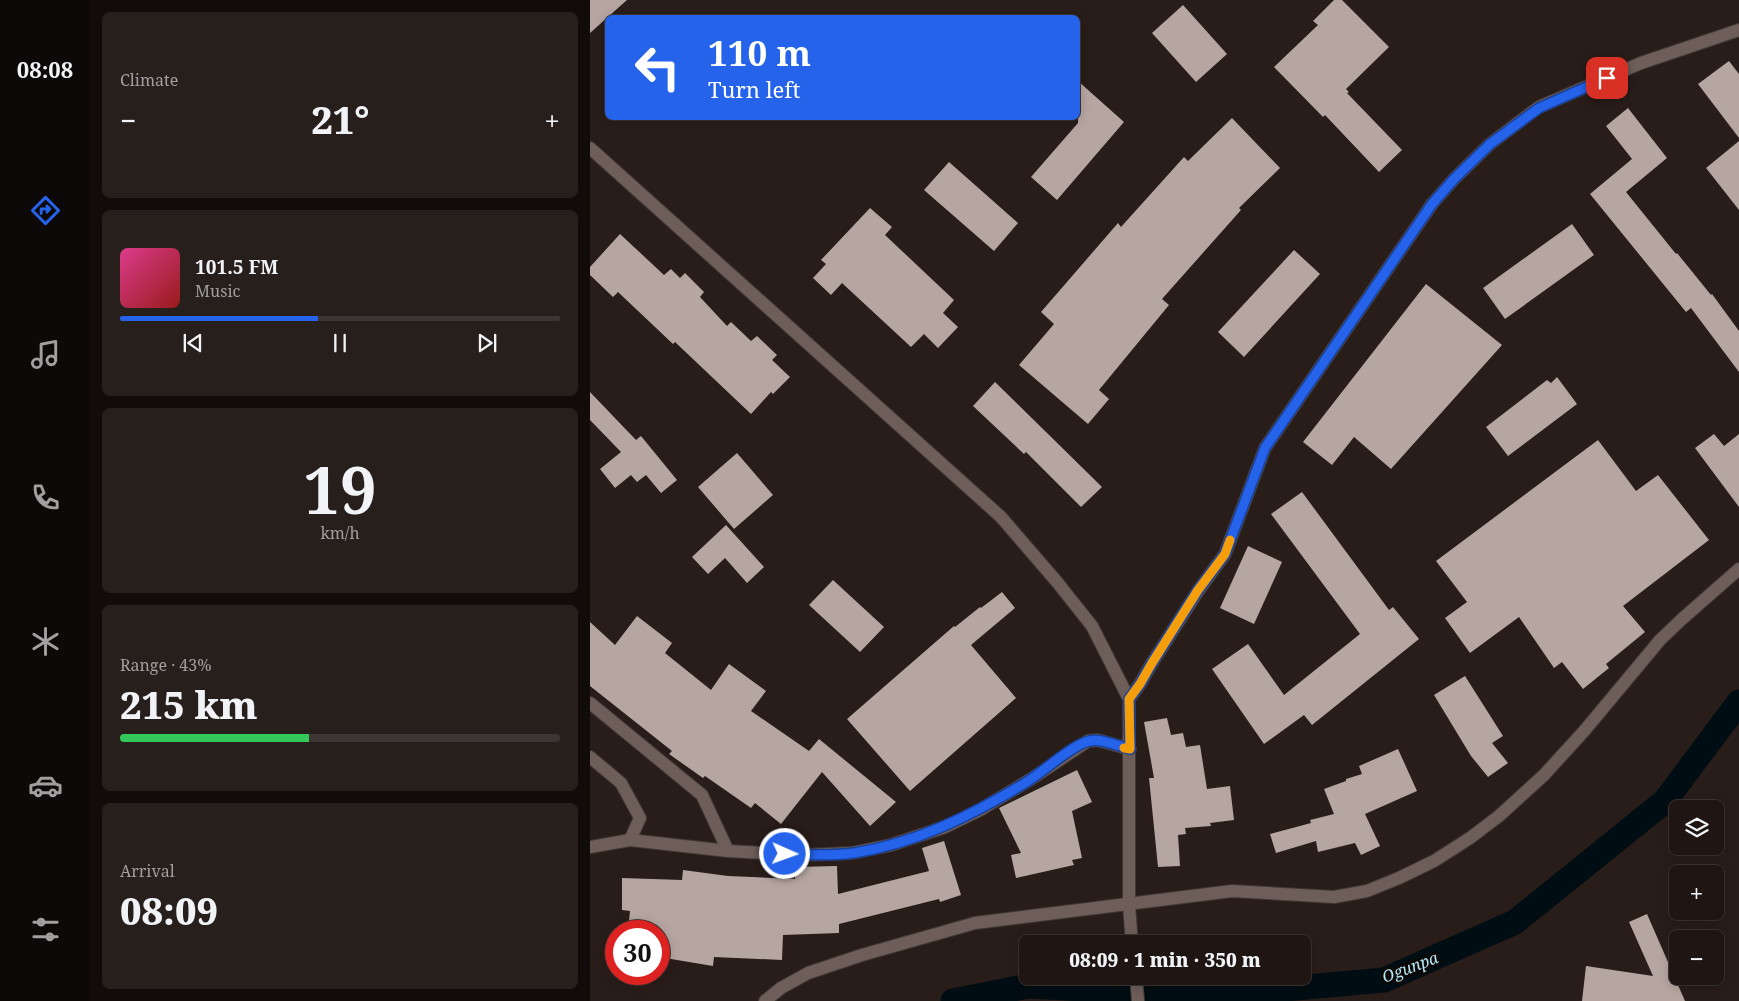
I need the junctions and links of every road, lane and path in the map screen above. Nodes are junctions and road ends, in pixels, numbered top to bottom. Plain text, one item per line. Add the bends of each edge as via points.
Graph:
1 (1739, 30) edge
2 (590, 148) edge
3 (1739, 569) edge
4 (1129, 699) junction
5 (590, 703) edge
6 (1130, 749) junction
7 (590, 757) edge
8 (630, 840) junction
9 (590, 847) edge
10 (728, 851) junction
11 (1129, 905) junction
12 (1131, 935) edge
13 (1137, 985) edge
14 (765, 1001) edge
15 (1138, 1001) edge

1 - 4 street via 1641,63 1539,108 1490,144 1454,179 1432,204 1265,448 1225,554 1198,590
2 - 4 street via 1001,517 1092,626
3 - 11 street via 1660,640 1544,775 1499,816 1434,861 1366,891 1334,896 1232,891
4 - 6 street
5 - 10 street via 702,796
6 - 10 street via 1097,740 1088,741 980,810 945,827 891,845 852,853 814,855
6 - 11 street
7 - 8 street via 622,782 640,818
8 - 9 street
8 - 10 street
11 - 12 street
11 - 14 street via 975,923 808,974
13 - 15 street

